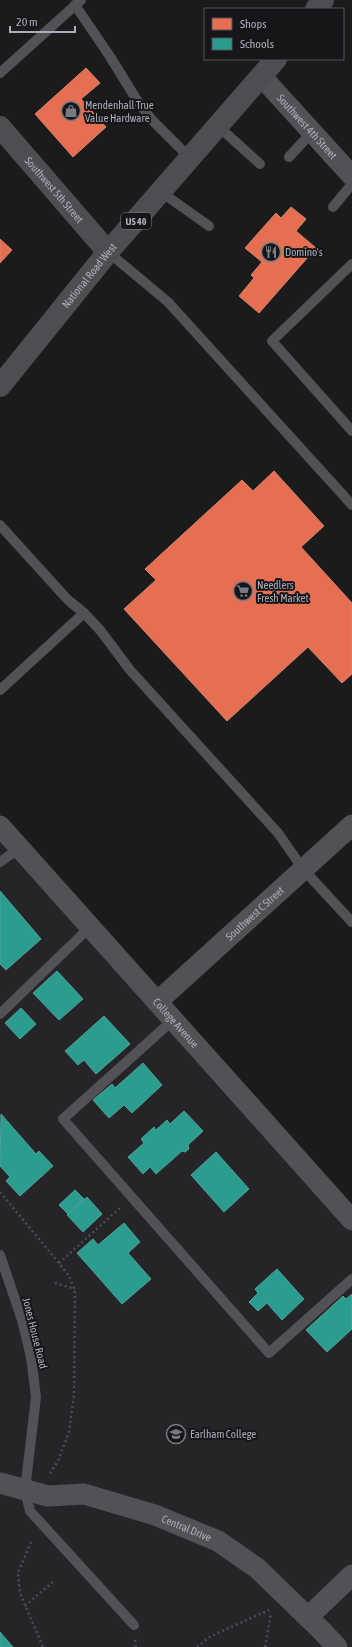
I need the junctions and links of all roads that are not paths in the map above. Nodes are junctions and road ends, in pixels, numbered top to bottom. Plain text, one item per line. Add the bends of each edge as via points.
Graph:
1 (323, 0) edge
2 (78, 3) edge
3 (317, 8) edge
4 (275, 60) edge
5 (0, 73) edge
6 (262, 76) junction
7 (218, 126) junction
8 (0, 127) edge
9 (312, 132) junction
10 (289, 157) dead end
11 (190, 158) junction
12 (260, 164) dead end
13 (352, 176) edge
14 (352, 184) edge
15 (161, 192) junction
16 (333, 207) dead end
17 (209, 226) dead end
18 (108, 252) junction
19 (352, 264) edge
20 (0, 386) edge
21 (352, 431) edge
22 (352, 505) edge
23 (0, 525) edge
24 (84, 613) junction
25 (0, 690) edge
26 (352, 825) edge
27 (0, 826) edge
28 (20, 848) junction
29 (0, 862) edge
30 (303, 869) junction
31 (352, 922) edge
32 (91, 926) junction
33 (157, 1002) junction
34 (0, 1014) edge
35 (173, 1020) junction
36 (352, 1220) edge
37 (0, 1255) edge
38 (3, 1273) edge
39 (352, 1279) edge
40 (0, 1483) edge
41 (25, 1490) junction
42 (352, 1575) edge
43 (308, 1616) junction
44 (134, 1625) dead end
45 (336, 1647) edge

1 - 3 main road
2 - 5 lane
2 - 11 lane via 138,102
4 - 6 main road, National Road West / US 40
6 - 7 main road, National Road West / US 40
6 - 9 street, Southwest 4th Street
7 - 11 main road, National Road West / US 40
7 - 12 lane
8 - 18 main road, Southwest 5th Street
9 - 10 lane
9 - 13 street, Southwest 4th Street
11 - 15 main road, National Road West / US 40
14 - 16 lane
15 - 17 lane
15 - 18 main road, National Road West / US 40
18 - 20 main road, National Road West / US 40
18 - 22 lane via 168,302
19 - 21 lane via 272,341
23 - 24 lane via 68,600
24 - 25 lane
24 - 30 lane via 130,670 278,833
26 - 30 street, Southwest C Street
27 - 28 street, College Avenue
28 - 29 lane
28 - 32 street, College Avenue
30 - 31 lane
30 - 33 street, Southwest C Street
32 - 33 street, College Avenue
32 - 34 lane
33 - 35 street, College Avenue
35 - 36 street, College Avenue
35 - 39 lane via 63,1119 269,1353
37 - 38 lane, Jones House Road
38 - 41 lane, Jones House Road via 22,1320 31,1357 36,1397
40 - 41 street, Central Drive
41 - 43 street, Central Drive via 48,1496 84,1494 155,1515 218,1540 257,1568
41 - 44 lane via 30,1511
42 - 43 street
43 - 45 street, Central Drive

